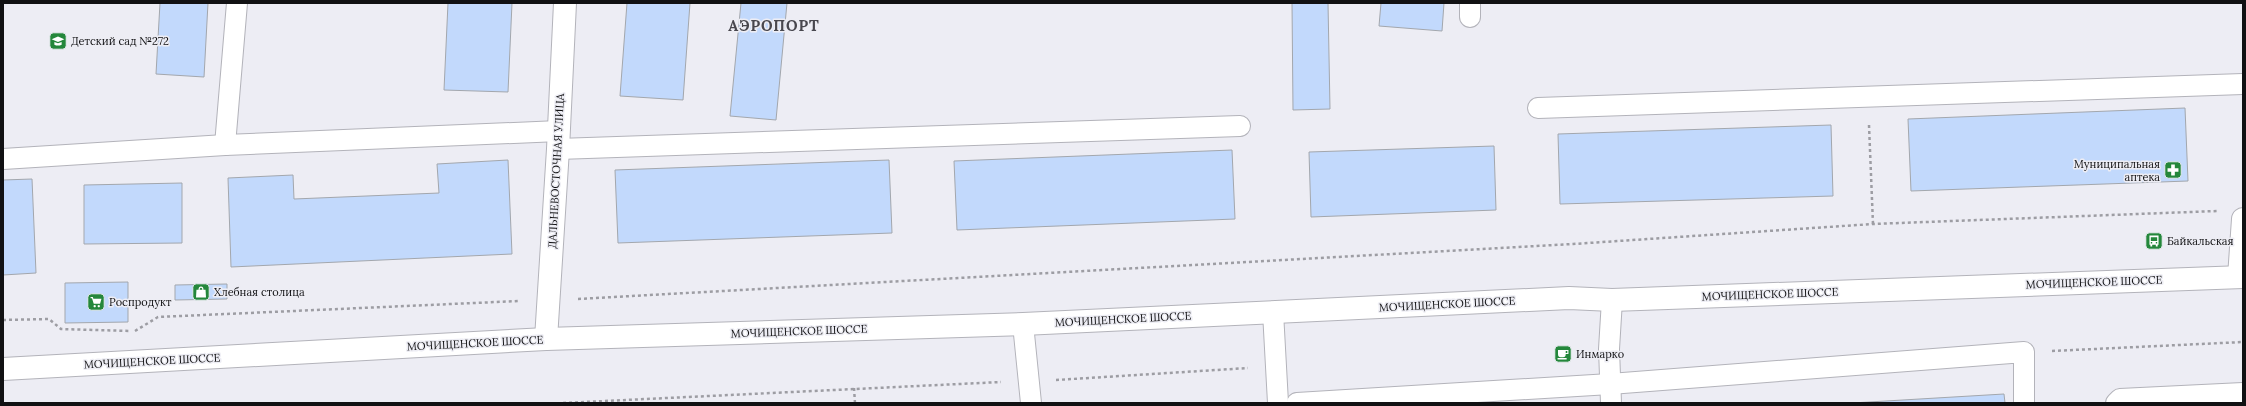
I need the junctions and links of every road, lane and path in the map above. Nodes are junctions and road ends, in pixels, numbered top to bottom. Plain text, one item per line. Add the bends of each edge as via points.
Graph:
1 (237, 3) edge
2 (565, 3) edge
3 (2243, 84) edge
4 (1868, 97) junction
5 (1538, 108) dead end
6 (1240, 126) dead end
7 (558, 140) junction
8 (225, 146) junction
9 (3, 159) edge
10 (2219, 211) dead end
11 (2243, 219) edge
12 (1873, 224) junction
13 (2241, 277) edge
14 (550, 300) junction
15 (1612, 300) junction
16 (1273, 312) junction
17 (3, 320) edge
18 (1023, 324) junction
19 (546, 340) junction
20 (2243, 342) edge
21 (2024, 352) junction
22 (1277, 366) junction
23 (3, 369) edge
24 (1029, 381) junction
25 (854, 388) junction
26 (1610, 393) edge
27 (2243, 393) edge
28 (594, 402) edge
29 (563, 403) edge
30 (855, 403) edge
31 (1031, 403) edge
32 (1278, 403) edge
33 (1297, 403) edge
34 (2024, 403) edge
35 (2116, 403) edge

1 - 8 lane
2 - 7 main road, ДАЛЬНЕВОСТОЧНАЯ УЛИЦА
3 - 4 lane
4 - 5 lane
4 - 12 path
6 - 7 lane
7 - 8 lane
7 - 14 main road, ДАЛЬНЕВОСТОЧНАЯ УЛИЦА
8 - 9 lane
10 - 12 path
11 - 13 main road
12 - 14 path via 1573,244
13 - 15 main road, МОЧИЩЕНСКОЕ ШОССЕ
14 - 17 path via 158,317 136,331 61,329 49,319
14 - 19 main road, ДАЛЬНЕВОСТОЧНАЯ УЛИЦА
15 - 16 main road, МОЧИЩЕНСКОЕ ШОССЕ via 1569,298
15 - 26 lane via 1608,349
16 - 18 main road, МОЧИЩЕНСКОЕ ШОССЕ
16 - 22 lane
18 - 19 main road, МОЧИЩЕНСКОЕ ШОССЕ
18 - 24 lane
19 - 23 main road, МОЧИЩЕНСКОЕ ШОССЕ
20 - 21 path
21 - 26 lane
21 - 34 lane
22 - 24 path
22 - 32 lane
24 - 25 path
24 - 31 lane
25 - 28 path
25 - 30 path
26 - 33 lane
27 - 35 lane via 2120,399
28 - 29 path

